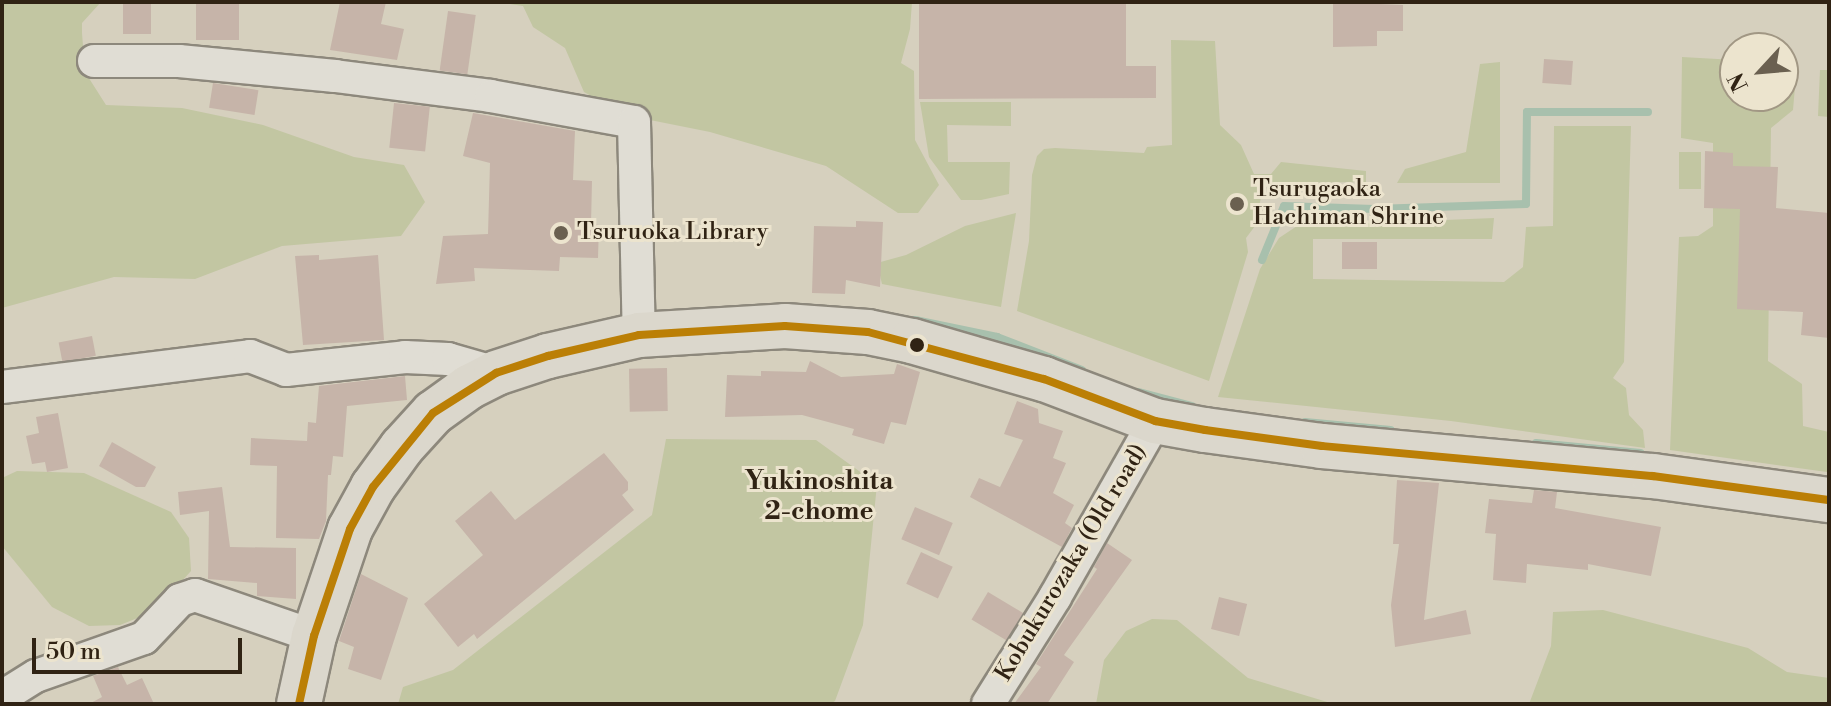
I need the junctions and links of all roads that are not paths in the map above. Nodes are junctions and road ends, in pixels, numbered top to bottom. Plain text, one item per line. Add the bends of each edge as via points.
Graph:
1 (94, 61) dead end
2 (649, 334) junction
3 (496, 373) junction
4 (2, 387) edge
5 (1155, 421) junction
6 (1829, 500) edge
7 (314, 636) junction
8 (2, 697) edge
9 (299, 704) edge
10 (988, 704) edge

1 - 2 street via 179,61 335,76 634,122
2 - 3 main road
2 - 5 main road via 785,326 868,332 1044,379
3 - 4 street via 448,359 405,357 286,370 250,356
3 - 7 main road via 433,413 373,487 350,529
5 - 6 main road via 1322,446 1653,476
5 - 10 street, Kobukurozaka (Old road)
7 - 8 street via 195,595 180,600 144,638 36,676
7 - 9 main road

